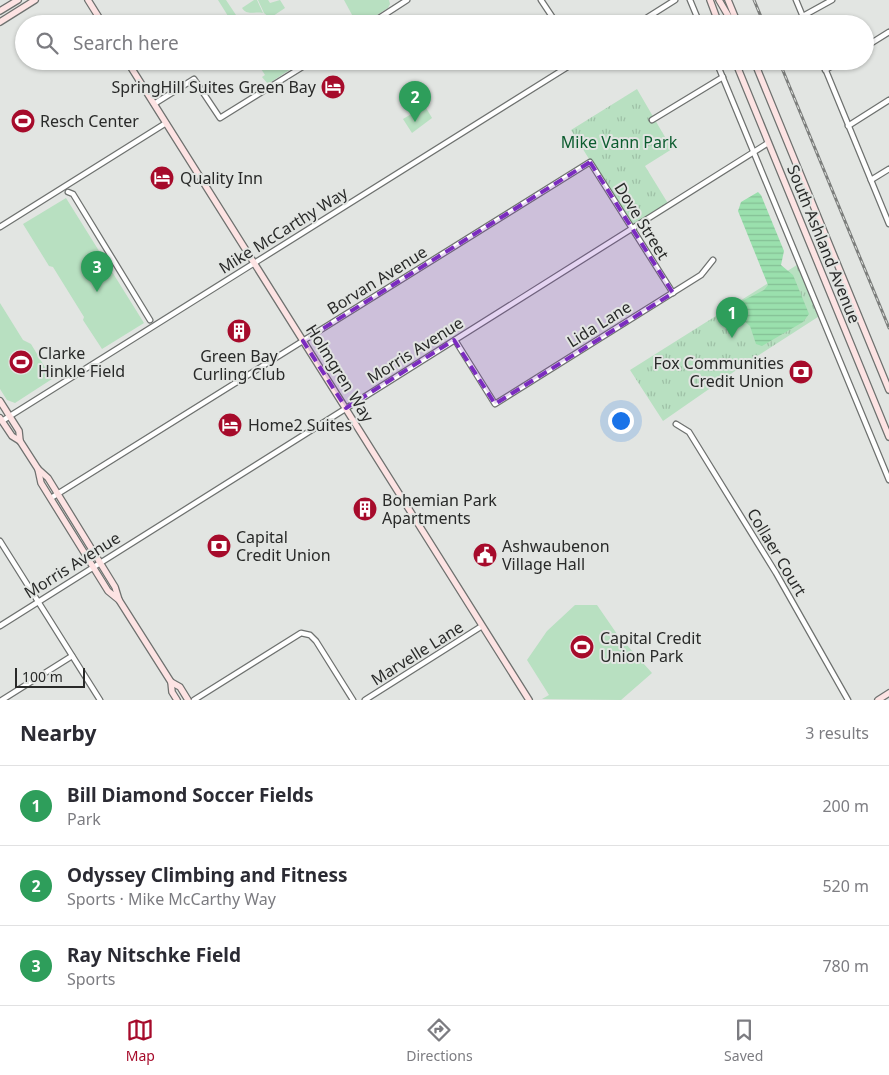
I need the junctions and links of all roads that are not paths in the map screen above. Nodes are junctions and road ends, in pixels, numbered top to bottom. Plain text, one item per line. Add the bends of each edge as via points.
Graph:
1 (18, 0) edge
2 (35, 0) edge
3 (88, 0) edge
4 (407, 0) edge
5 (541, 0) edge
6 (675, 0) edge
7 (690, 0) edge
8 (710, 0) edge
9 (719, 0) edge
10 (728, 0) edge
11 (796, 0) edge
12 (832, 0) edge
13 (399, 2) edge
14 (0, 11) edge
15 (97, 15) edge
16 (382, 15) edge
17 (551, 15) edge
18 (651, 15) edge
19 (696, 15) edge
20 (716, 15) edge
21 (728, 15) edge
22 (734, 15) edge
23 (803, 15) edge
24 (805, 15) edge
25 (0, 22) edge
26 (889, 32) edge
27 (874, 41) edge
28 (133, 70) edge
29 (297, 70) edge
30 (563, 70) edge
31 (720, 70) edge
32 (738, 70) edge
33 (758, 70) edge
34 (825, 70) edge
35 (723, 77) junction
36 (889, 100) edge
37 (154, 104) junction
38 (652, 120) dead end
39 (166, 123) junction
40 (848, 126) junction
41 (768, 143) junction
42 (754, 151) junction
43 (590, 162) joint
44 (889, 169) edge
45 (871, 180) junction
46 (68, 192) dead end
47 (889, 224) edge
48 (0, 228) edge
49 (632, 228) junction
50 (713, 260) dead end
51 (254, 263) junction
52 (672, 293) junction
53 (150, 320) dead end
54 (454, 340) junction
55 (303, 341) junction
56 (889, 390) edge
57 (0, 400) edge
58 (346, 408) junction
59 (10, 416) junction
60 (1, 419) edge
61 (676, 424) dead end
62 (889, 437) edge
63 (20, 441) junction
64 (38, 469) junction
65 (889, 480) edge
66 (59, 494) junction
67 (51, 498) junction
68 (0, 541) edge
69 (2, 547) edge
70 (101, 562) junction
71 (93, 567) junction
72 (119, 600) junction
73 (38, 602) junction
74 (0, 626) edge
75 (482, 626) junction
76 (72, 656) junction
77 (172, 682) junction
78 (889, 693) edge
79 (2, 700) edge
80 (100, 700) edge
81 (178, 700) edge
82 (188, 700) edge
83 (194, 700) edge
84 (353, 700) edge
85 (365, 700) edge
86 (529, 700) edge
87 (848, 700) edge
88 (878, 700) edge

1 - 14 street
2 - 25 street
3 - 15 street
4 - 13 street
5 - 17 street
6 - 18 street
7 - 19 street
8 - 20 street
9 - 21 street
10 - 22 street
11 - 23 street
12 - 24 street
13 - 16 street
26 - 27 street
28 - 37 street, Holmgren Way
29 - 37 street via 220,118 194,79
30 - 51 street, Mike McCarthy Way
31 - 35 street
32 - 41 street, South Ashland Avenue
33 - 56 street, South Ashland Avenue
34 - 40 street
35 - 38 street
35 - 42 street
36 - 40 street
37 - 39 street, Holmgren Way
39 - 48 street
39 - 51 street, Holmgren Way
40 - 45 street
41 - 42 street, Morris Avenue
41 - 62 street, South Ashland Avenue
42 - 49 street, Morris Avenue
42 - 65 street
43 - 49 street, Dove Street
43 - 55 street, Borvan Avenue
44 - 45 street
45 - 47 street
46 - 53 street via 73,194
49 - 52 street, Dove Street
49 - 54 street, Morris Avenue
50 - 52 street, Lida Lane via 701,275
51 - 55 street, Holmgren Way
51 - 59 street, Mike McCarthy Way
52 - 54 street, Lida Lane via 495,404
54 - 58 street, Morris Avenue
55 - 58 street, Holmgren Way
55 - 66 street, Borvan Avenue
57 - 59 street
58 - 70 street, Morris Avenue
58 - 75 street, Holmgren Way
59 - 60 street, Mike McCarthy Way
59 - 63 street via 19,431
60 - 63 street via 12,436
61 - 87 street, Collaer Court via 689,432 776,573
63 - 64 street
64 - 66 street
64 - 67 street via 41,483
66 - 67 street, Borvan Avenue
66 - 70 street
67 - 71 street
68 - 69 street
69 - 73 street
70 - 71 street, Morris Avenue
70 - 72 street via 116,587
71 - 72 street via 108,591
71 - 73 street, Morris Avenue
72 - 77 street
73 - 74 street, Morris Avenue
73 - 76 street
75 - 85 street, Marvelle Lane
75 - 86 street, Holmgren Way
76 - 79 street
76 - 80 street
77 - 81 street via 172,692
77 - 82 street via 180,687
78 - 88 street
83 - 84 street via 301,633 316,641

